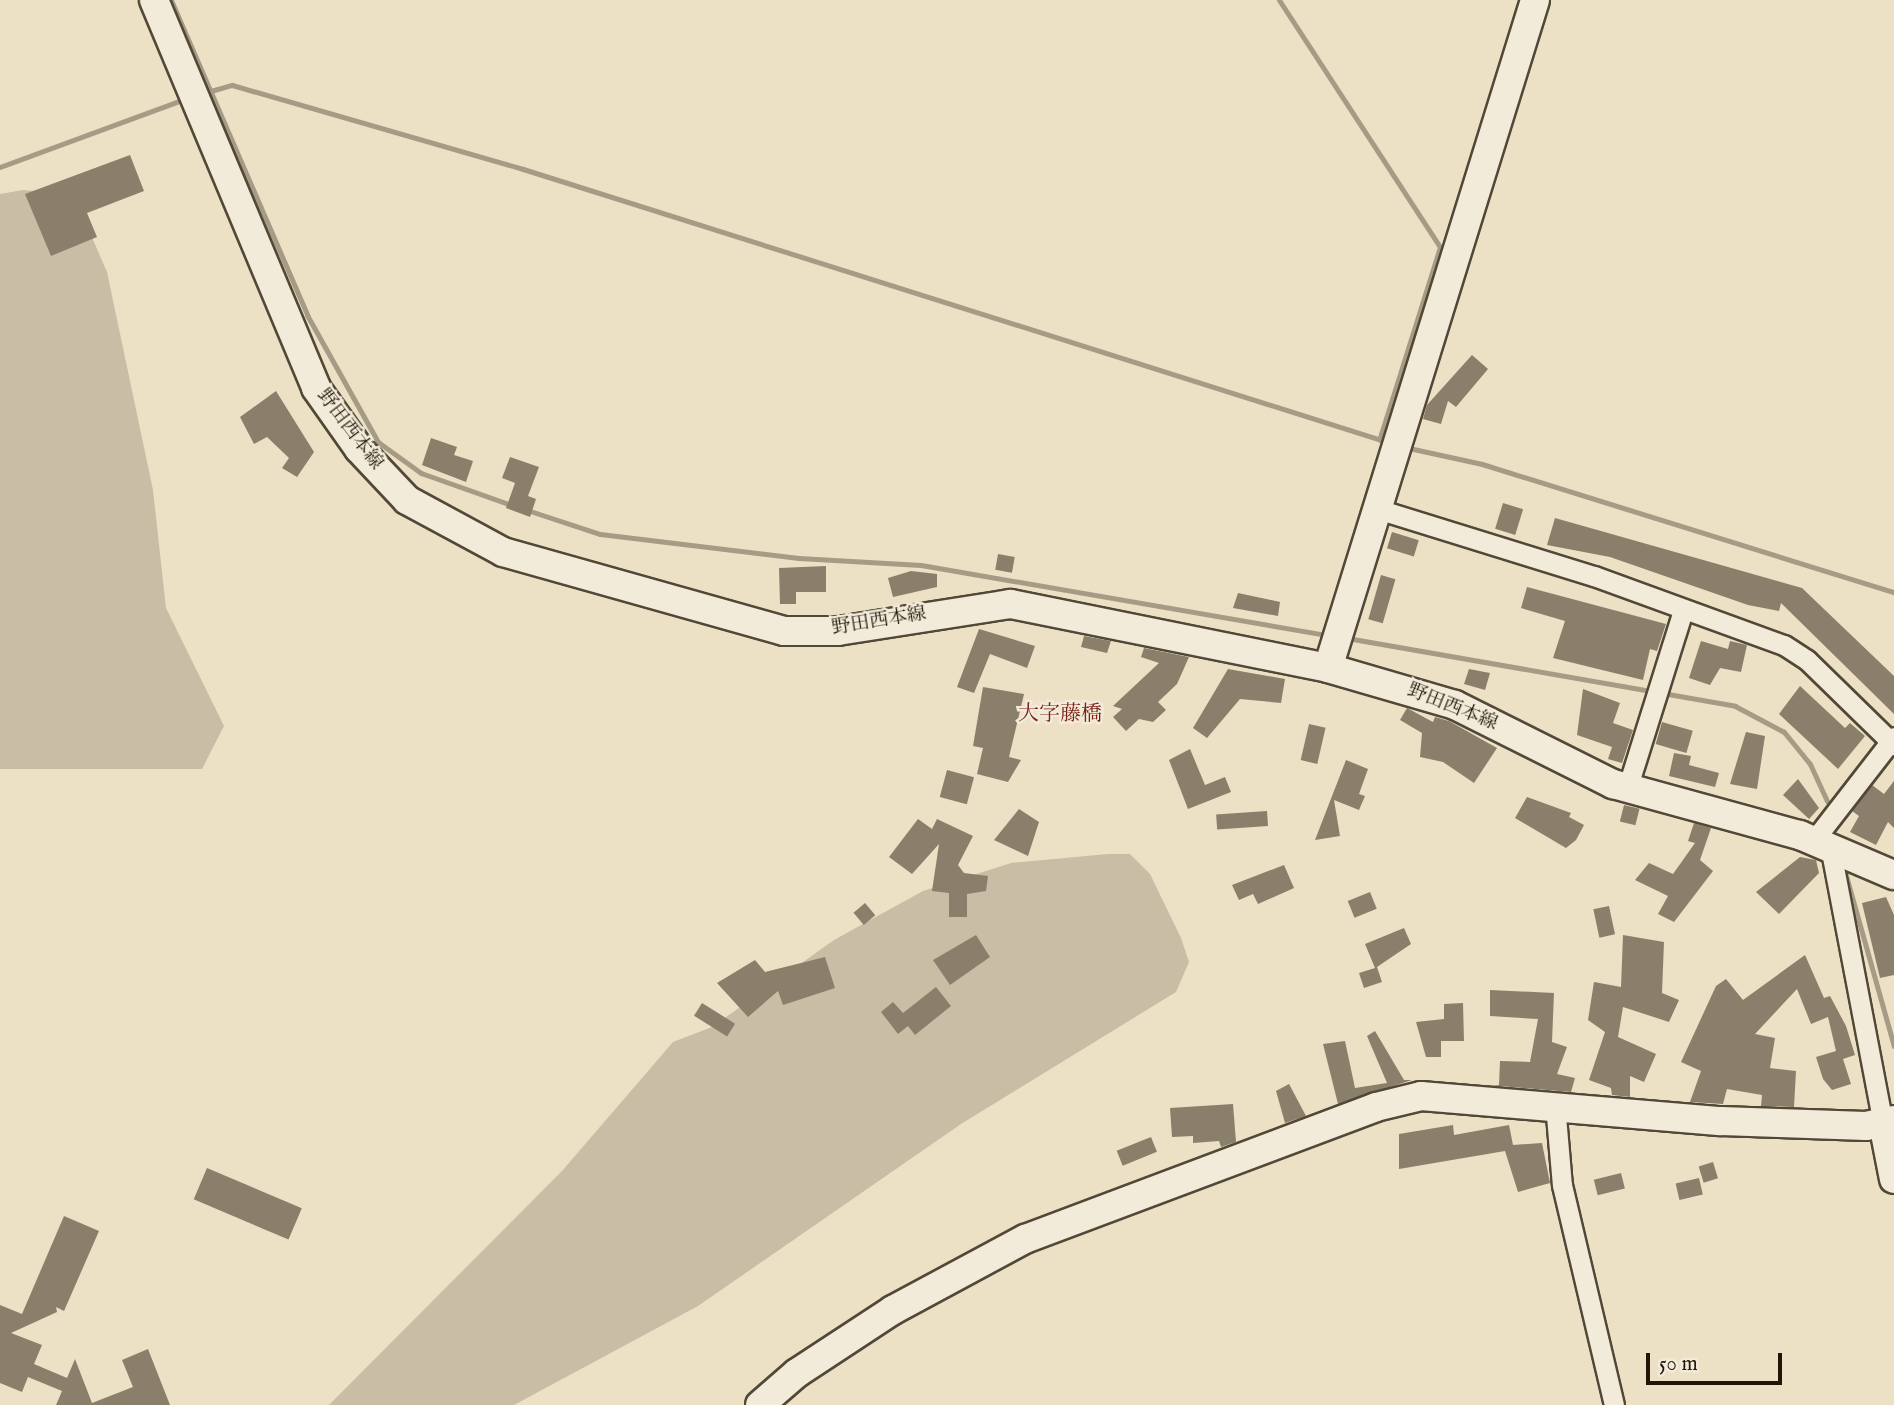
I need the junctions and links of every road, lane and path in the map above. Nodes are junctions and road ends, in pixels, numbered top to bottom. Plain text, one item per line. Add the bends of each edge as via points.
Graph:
1 (154, 0) edge
2 (1535, 0) edge
3 (1374, 508) junction
4 (1683, 610) junction
5 (1328, 668) junction
6 (1893, 741) edge
7 (1626, 789) junction
8 (1822, 843) junction
9 (1894, 875) edge
10 (1556, 1104) junction
11 (1889, 1122) edge
12 (1894, 1179) edge
13 (760, 1405) edge
14 (1614, 1405) edge

1 - 5 main road, 野田西本線 via 317,388 359,449 407,500 503,552 784,631 838,631 1012,604
2 - 3 main road
3 - 4 street
3 - 5 main road
4 - 6 street via 1794,650
4 - 7 street
5 - 7 main road, 野田西本線 via 1455,705
6 - 8 street
7 - 8 main road, 野田西本線
8 - 9 main road, 野田西本線
8 - 11 street
10 - 11 main road via 1721,1121
10 - 13 main road via 1421,1096 1110,1206 950,1275 796,1373
10 - 14 street via 1562,1185
11 - 12 main road

